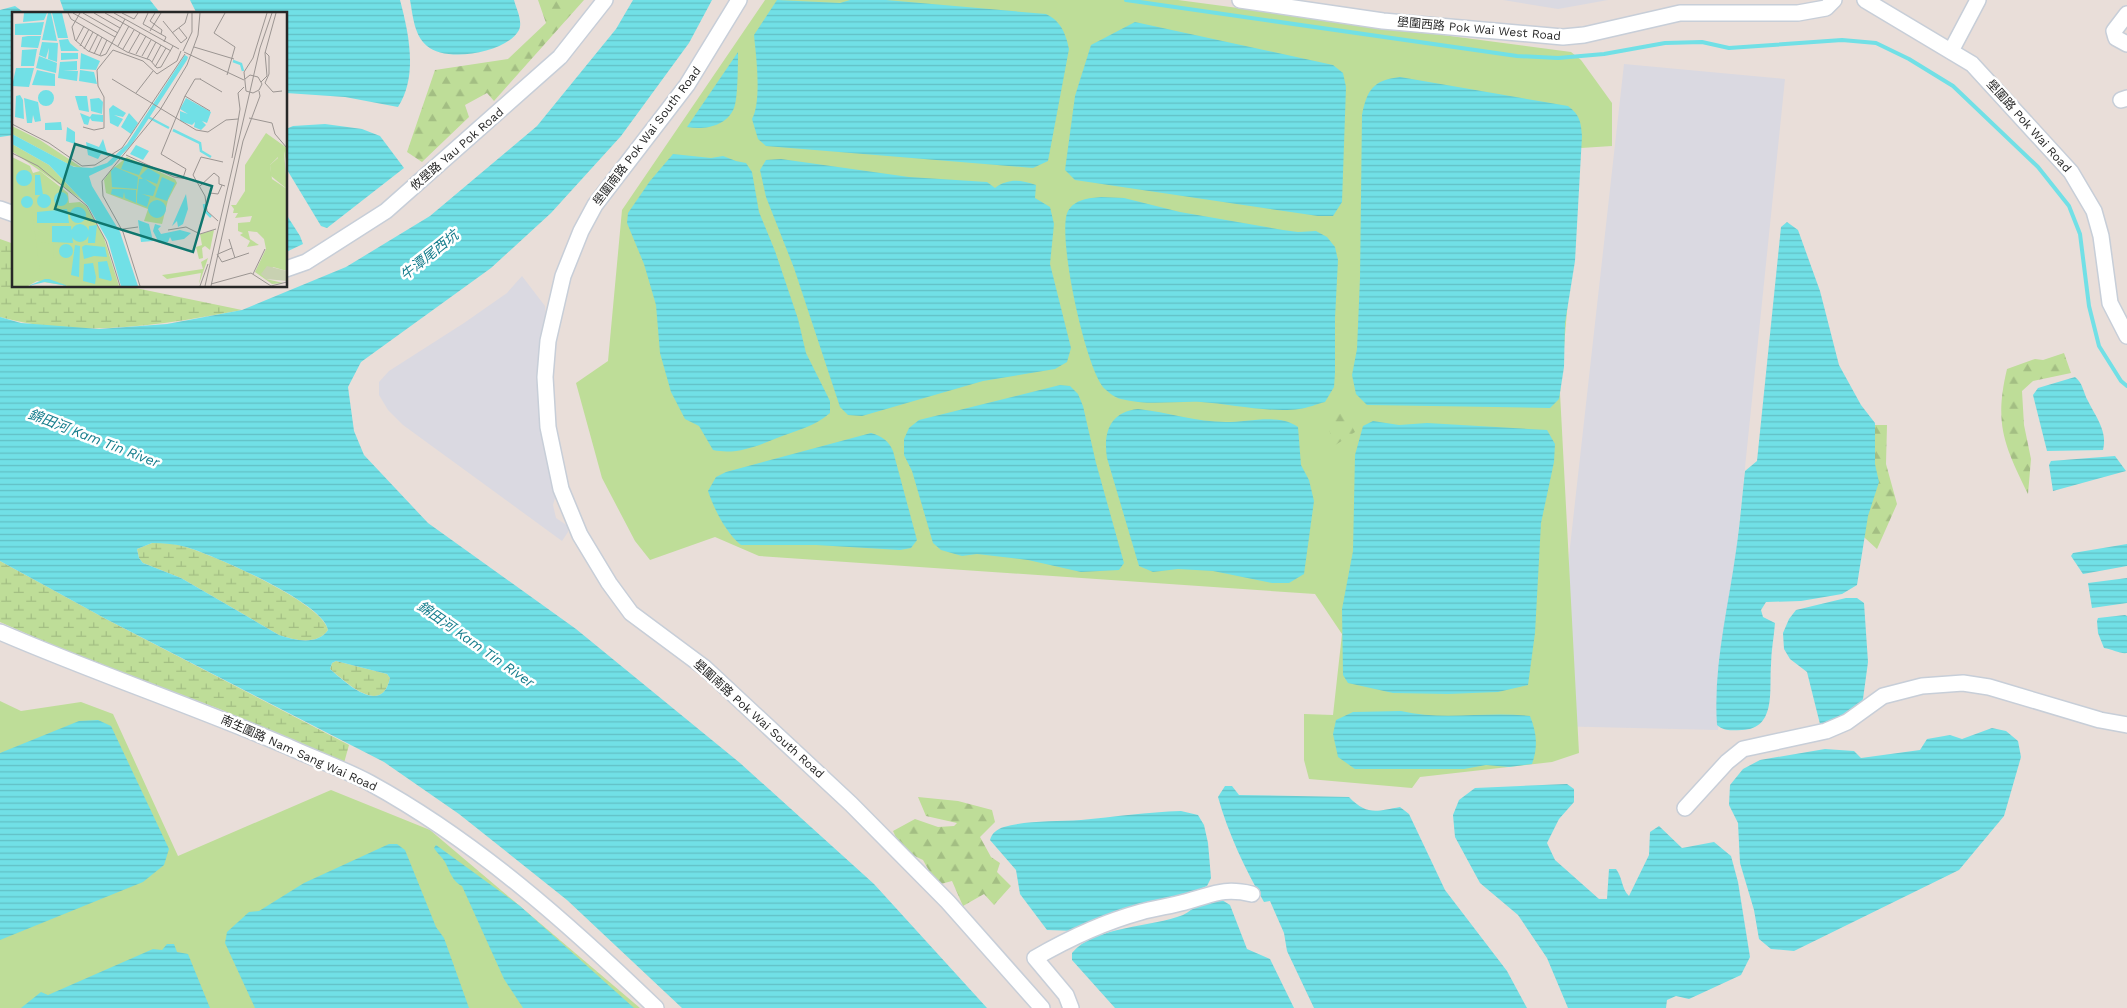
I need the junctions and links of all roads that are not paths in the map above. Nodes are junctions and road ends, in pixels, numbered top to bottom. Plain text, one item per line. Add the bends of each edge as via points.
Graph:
1 (605, 0) edge
2 (739, 0) edge
3 (1240, 0) edge
4 (1834, 0) edge
5 (1865, 0) edge
6 (1978, 0) edge
7 (1680, 6) edge
8 (2127, 14) edge
9 (2127, 44) edge
10 (1951, 51) junction
11 (0, 209) edge
12 (12, 213) edge
13 (288, 268) edge
14 (2127, 336) edge
15 (0, 632) edge
16 (2127, 725) edge
17 (1685, 808) dead end
18 (1252, 894) dead end
19 (656, 1008) edge
20 (1042, 1008) edge
21 (1071, 1008) edge

1 - 13 street, 攸壆路 Yau Pok Road via 560,56 386,211 306,262
2 - 20 street, 壆圍南路 Pok Wai South Road via 687,85 595,205 563,276 548,341 545,377 548,426 561,489 580,535 631,613 705,668 851,804 948,902
3 - 7 street, 壆圍西路 Pok Wai West Road via 1384,21 1537,37 1584,35
4 - 7 street, 壆圍西路 Pok Wai West Road via 1826,8 1798,13
5 - 10 street, 壆圍路 Pok Wai Road
6 - 10 street
8 - 9 street via 2114,30 2116,38
10 - 14 street, 壆圍路 Pok Wai Road via 1972,64 2071,172 2094,211 2101,236 2110,303
11 - 12 street
15 - 19 street, 南生圍路 Nam Sang Wai Road via 69,662 202,710 368,782 441,825 541,905
16 - 17 street via 1989,687 1964,683 1922,686 1883,696 1847,722 1826,731 1743,748
18 - 21 street via 1218,891 1139,913 1096,928 1035,958 1066,995

